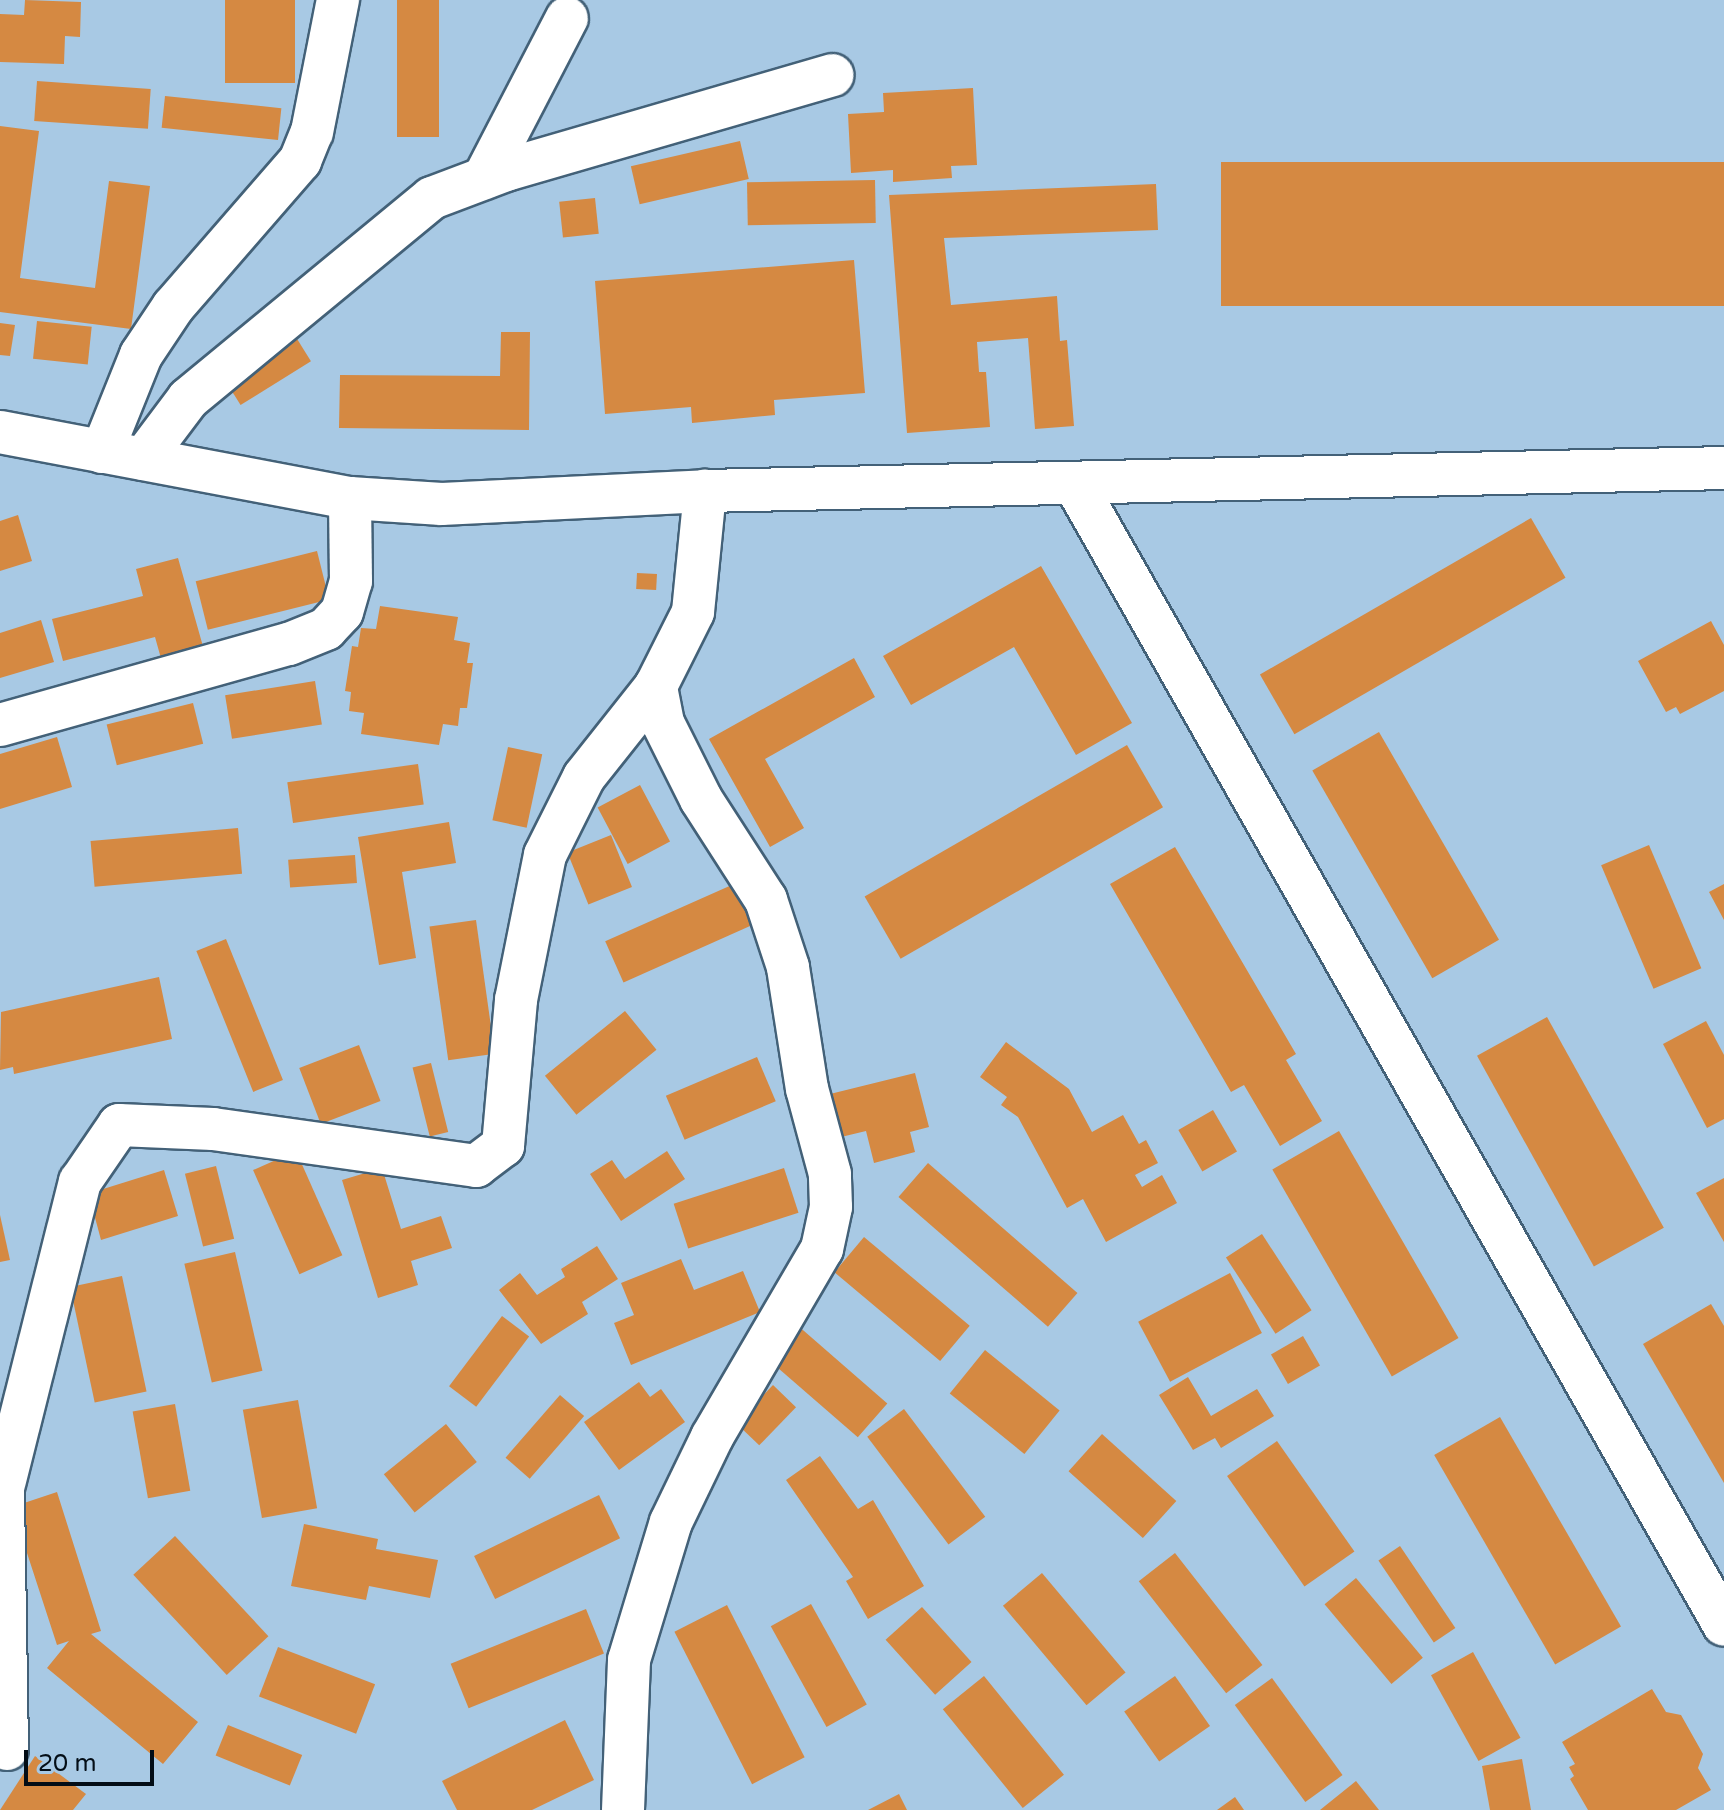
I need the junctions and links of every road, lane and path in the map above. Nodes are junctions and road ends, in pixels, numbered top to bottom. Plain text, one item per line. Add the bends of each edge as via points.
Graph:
1 (338, 0) edge
2 (567, 18) dead end
3 (832, 75) dead end
4 (484, 178) junction
5 (0, 432) edge
6 (102, 452) junction
7 (143, 459) junction
8 (1724, 468) edge
9 (1076, 486) junction
10 (705, 491) junction
11 (350, 498) junction
12 (656, 686) junction
13 (0, 725) edge
14 (1724, 1625) edge
15 (7, 1749) dead end
16 (623, 1810) edge

1 - 6 street via 312,132 300,161 157,331 141,355
2 - 4 street
3 - 4 street
4 - 7 street via 432,198 298,304 188,399
5 - 6 street
6 - 7 street
7 - 11 street
8 - 9 street
9 - 10 street
9 - 14 street
10 - 11 street via 442,504
10 - 12 street via 693,612
11 - 13 street via 351,581 342,612 326,629
12 - 15 street via 584,777 545,855 516,1000 503,1146 476,1166 213,1129 119,1125 80,1182 3,1488
12 - 16 street via 663,723 701,799 766,900 784,953 807,1089 830,1174 831,1207 822,1249 712,1437 671,1522 629,1660

